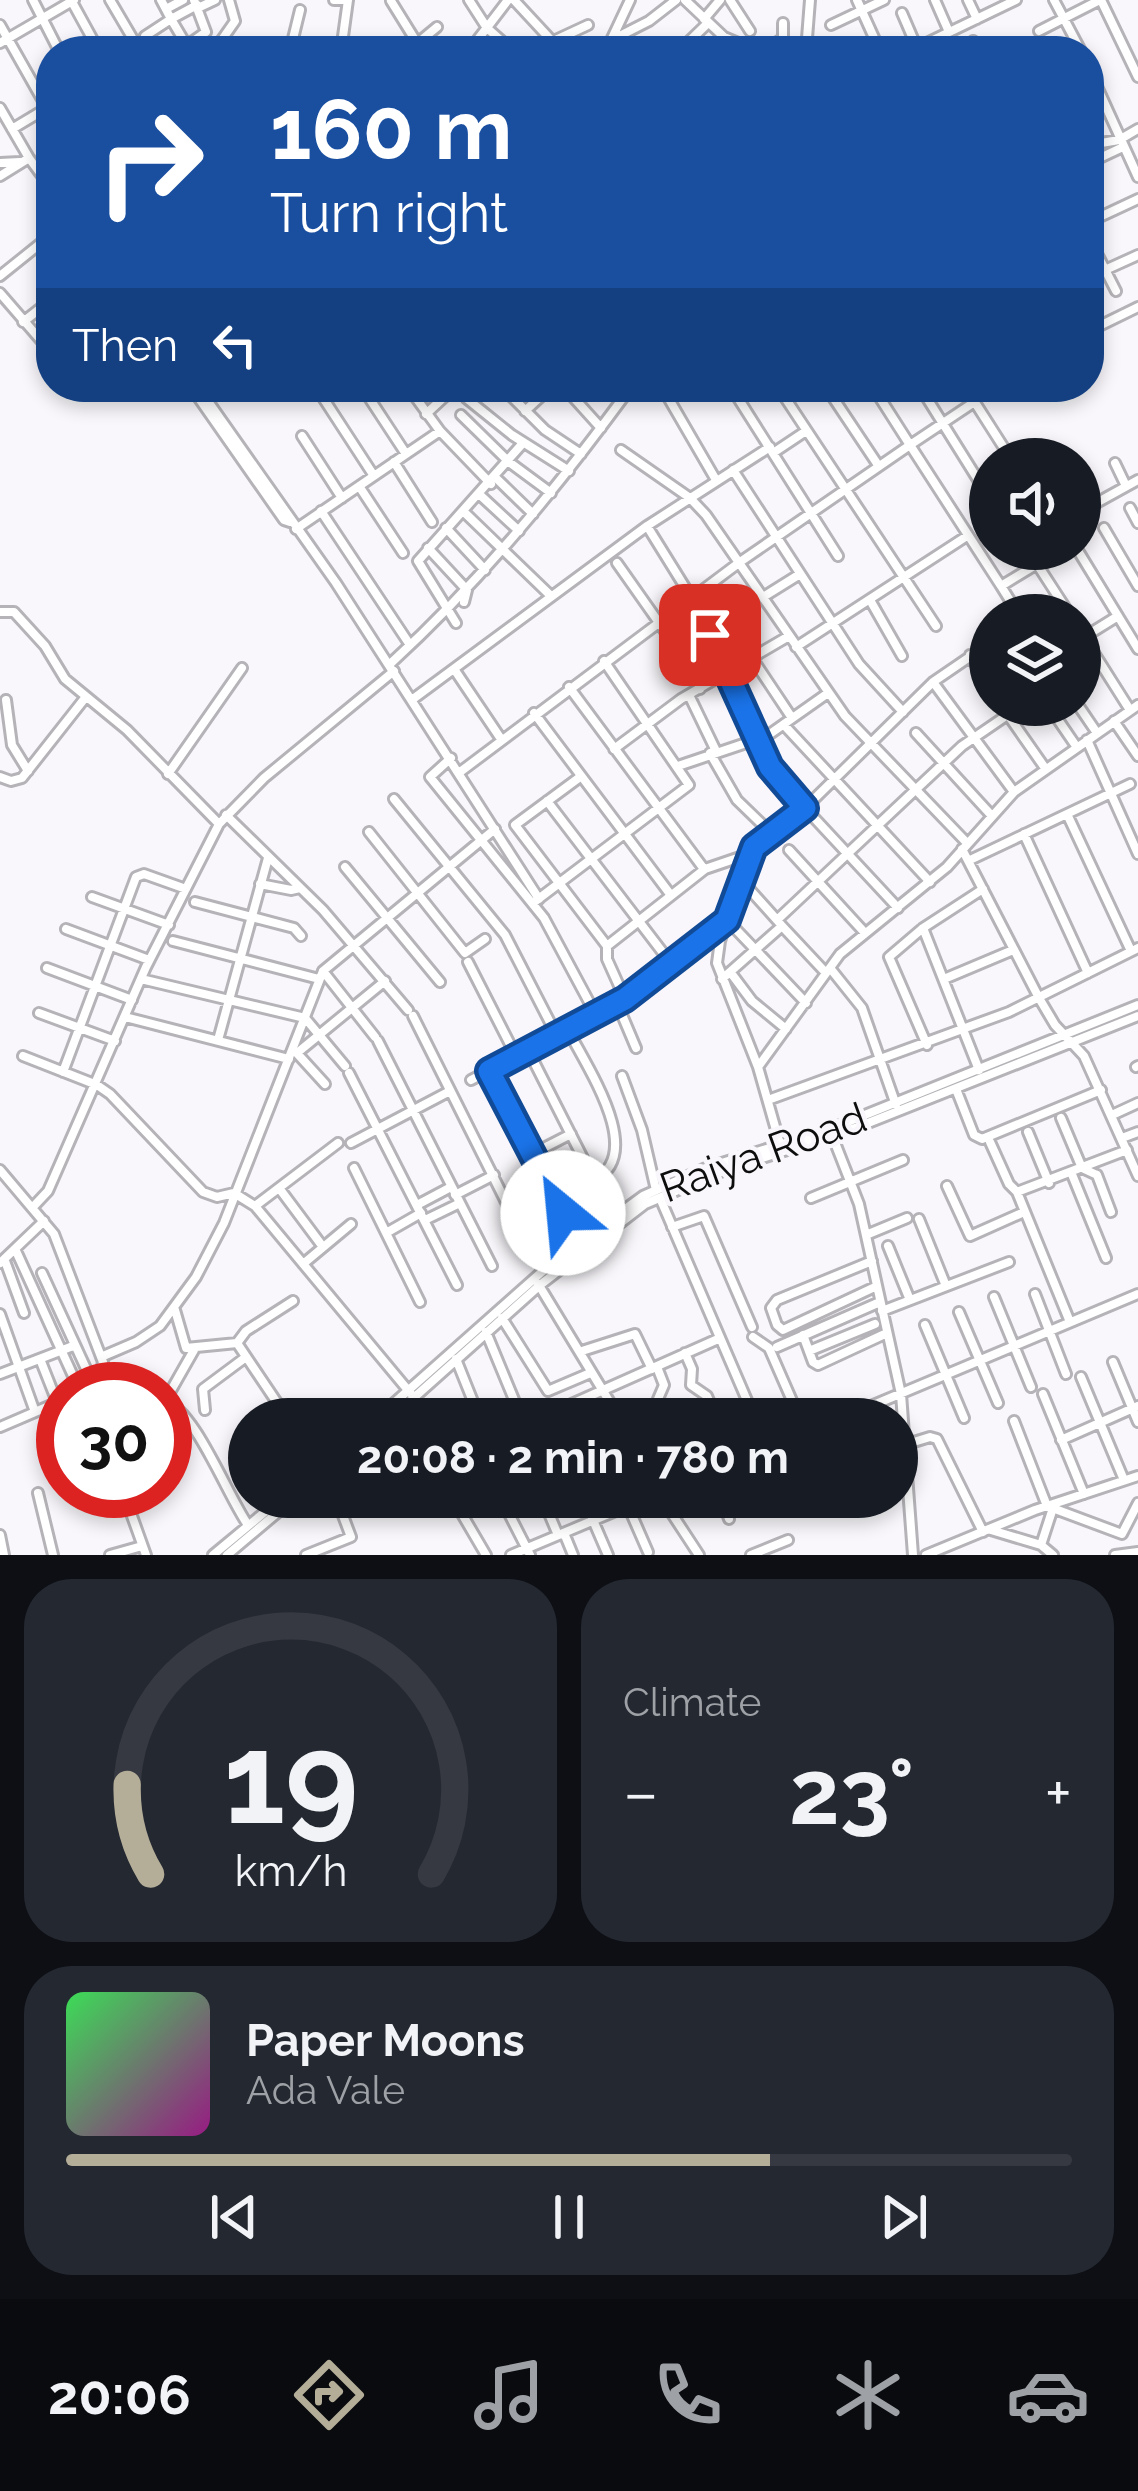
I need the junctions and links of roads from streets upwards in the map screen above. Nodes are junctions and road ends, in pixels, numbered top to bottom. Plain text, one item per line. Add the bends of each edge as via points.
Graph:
1 (33, 0) edge
2 (72, 0) edge
3 (110, 0) edge
4 (183, 0) edge
5 (215, 0) edge
6 (230, 0) edge
7 (341, 0) edge
8 (469, 0) edge
9 (511, 0) edge
10 (681, 0) edge
11 (720, 0) edge
12 (730, 0) edge
13 (810, 0) edge
14 (857, 0) edge
15 (884, 0) edge
16 (935, 0) edge
17 (968, 0) edge
18 (1054, 0) edge
19 (1100, 0) edge
20 (391, 1) edge
21 (631, 1) edge
22 (1011, 1) edge
23 (164, 4) edge
24 (196, 4) edge
25 (299, 10) dead end
26 (862, 10) junction
27 (902, 14) dead end
28 (1065, 17) junction
29 (42, 19) junction
30 (171, 19) junction
31 (977, 19) junction
32 (706, 21) junction
33 (782, 23) dead end
34 (0, 25) edge
35 (831, 25) dead end
36 (588, 26) dead end
37 (436, 27) dead end
38 (487, 28) junction
39 (751, 31) dead end
40 (1039, 31) dead end
41 (949, 32) junction
42 (51, 36) edge
43 (91, 36) edge
44 (131, 36) edge
45 (145, 36) edge
46 (178, 36) edge
47 (201, 36) edge
48 (224, 36) edge
49 (293, 36) edge
50 (341, 36) edge
51 (409, 36) edge
52 (427, 36) edge
53 (481, 36) edge
54 (496, 36) edge
55 (547, 36) edge
56 (564, 36) edge
57 (614, 36) edge
58 (625, 36) edge
59 (692, 36) edge
60 (725, 36) edge
61 (783, 36) edge
62 (807, 36) edge
63 (873, 36) edge
64 (910, 36) edge
65 (941, 36) edge
66 (1074, 36) edge
67 (4, 41) edge
68 (1138, 76) edge
69 (36, 88) edge
70 (1104, 104) edge
71 (0, 108) edge
72 (36, 114) edge
73 (12, 128) junction
74 (1138, 129) edge
75 (1121, 143) junction
76 (1104, 144) edge
77 (1104, 154) edge
78 (26, 160) junction
79 (0, 163) edge
80 (36, 171) edge
81 (0, 176) edge
82 (1138, 177) edge
83 (1138, 199) edge
84 (1104, 215) edge
85 (36, 247) edge
86 (1138, 255) edge
87 (1104, 266) edge
88 (1106, 270) junction
89 (0, 276) edge
90 (1115, 291) dead end
91 (0, 292) edge
92 (1138, 307) edge
93 (36, 312) edge
94 (23, 322) junction
95 (1104, 324) edge
96 (36, 336) edge
97 (205, 402) edge
98 (326, 402) edge
99 (372, 402) edge
100 (418, 402) edge
101 (438, 402) edge
102 (471, 402) edge
103 (516, 402) edge
104 (535, 402) edge
105 (578, 402) edge
106 (620, 402) edge
107 (671, 402) edge
108 (740, 402) edge
109 (788, 402) edge
110 (836, 402) edge
111 (883, 402) edge
112 (930, 402) edge
113 (971, 402) edge
114 (975, 402) edge
115 (525, 411) junction
116 (426, 413) junction
117 (461, 415) dead end
118 (943, 423) junction
119 (601, 428) junction
120 (440, 431) junction
121 (806, 431) junction
122 (302, 436) dead end
123 (998, 438) edge
124 (523, 443) junction
125 (910, 445) junction
126 (621, 450) dead end
127 (771, 450) junction
128 (406, 454) junction
129 (581, 454) junction
130 (394, 462) junction
131 (509, 462) junction
132 (1115, 464) dead end
133 (969, 465) edge
134 (878, 466) junction
135 (733, 470) junction
136 (568, 471) junction
137 (374, 476) junction
138 (716, 480) junction
139 (1138, 480) edge
140 (493, 481) junction
141 (358, 486) junction
142 (1126, 486) junction
143 (845, 489) junction
144 (551, 493) junction
145 (479, 494) junction
146 (342, 498) junction
147 (690, 499) junction
148 (1101, 500) edge
149 (1130, 508) dead end
150 (463, 511) junction
151 (321, 512) junction
152 (810, 513) junction
153 (533, 514) junction
154 (432, 523) dead end
155 (1138, 523) edge
156 (293, 525) junction
157 (647, 526) junction
158 (446, 528) junction
159 (1104, 528) dead end
160 (519, 531) junction
161 (776, 536) junction
162 (967, 536) junction
163 (428, 548) junction
164 (502, 550) junction
165 (403, 554) dead end
166 (838, 556) dead end
167 (740, 562) junction
168 (617, 563) dead end
169 (485, 570) junction
170 (1027, 570) edge
171 (1091, 570) edge
172 (800, 574) junction
173 (903, 576) junction
174 (1001, 586) junction
175 (1138, 586) edge
176 (467, 590) junction
177 (1006, 594) edge
178 (551, 596) junction
179 (691, 597) junction
180 (764, 597) junction
181 (870, 600) junction
182 (464, 602) dead end
183 (450, 608) junction
184 (0, 612) edge
185 (1118, 616) junction
186 (659, 621) junction
187 (456, 622) dead end
188 (833, 623) junction
189 (1101, 625) edge
190 (936, 626) dead end
191 (789, 636) junction
192 (410, 646) junction
193 (796, 647) junction
194 (1138, 649) edge
195 (902, 656) dead end
196 (969, 656) edge
197 (752, 658) junction
198 (604, 661) junction
199 (1101, 663) edge
200 (242, 668) dead end
201 (392, 668) junction
202 (454, 669) junction
203 (728, 673) junction
204 (933, 682) junction
205 (569, 687) junction
206 (700, 689) junction
207 (828, 693) junction
208 (689, 695) junction
209 (85, 698) junction
210 (413, 699) junction
211 (6, 700) dead end
212 (1134, 707) edge
213 (903, 712) junction
214 (534, 713) junction
215 (1114, 721) junction
216 (788, 722) junction
217 (648, 724) junction
218 (990, 726) edge
219 (1015, 726) edge
220 (1062, 726) edge
221 (1092, 726) edge
222 (916, 733) dead end
223 (1097, 734) junction
224 (975, 736) junction
225 (501, 739) junction
226 (758, 740) junction
227 (1087, 740) junction
228 (872, 744) junction
229 (1076, 746) junction
230 (614, 749) junction
231 (713, 752) junction
232 (1138, 756) edge
233 (451, 758) junction
234 (945, 763) junction
235 (679, 766) junction
236 (1045, 768) junction
237 (28, 771) junction
238 (460, 772) junction
239 (168, 773) junction
240 (0, 777) edge
241 (580, 777) junction
242 (834, 782) junction
243 (1130, 784) dead end
244 (915, 792) junction
245 (1014, 792) junction
246 (1111, 794) junction
247 (394, 799) dead end
248 (548, 801) junction
249 (805, 808) junction
250 (658, 809) junction
251 (1067, 814) junction
252 (226, 815) junction
253 (992, 816) junction
254 (219, 824) junction
255 (878, 828) junction
256 (495, 829) junction
257 (369, 832) dead end
258 (770, 833) junction
259 (1024, 834) junction
260 (624, 836) junction
261 (480, 841) junction
262 (965, 846) junction
263 (789, 850) dead end
264 (749, 854) junction
265 (1138, 854) edge
266 (848, 855) junction
267 (268, 858) junction
268 (591, 860) junction
269 (970, 860) junction
270 (449, 865) junction
271 (345, 867) dead end
272 (705, 869) junction
273 (741, 880) junction
274 (930, 882) junction
275 (818, 883) junction
276 (260, 884) junction
277 (560, 886) junction
278 (300, 888) junction
279 (983, 889) junction
280 (186, 890) junction
281 (418, 891) junction
282 (670, 894) junction
283 (92, 897) dead end
284 (536, 901) junction
285 (195, 902) dead end
286 (898, 908) junction
287 (124, 909) junction
288 (252, 915) junction
289 (386, 916) junction
290 (638, 920) junction
291 (727, 920) junction
292 (779, 923) junction
293 (169, 925) junction
294 (922, 928) junction
295 (66, 929) dead end
296 (865, 933) junction
297 (301, 937) dead end
298 (485, 939) dead end
299 (173, 940) dead end
300 (354, 944) junction
301 (109, 945) junction
302 (608, 946) junction
303 (756, 950) junction
304 (1013, 950) junction
305 (1134, 950) edge
306 (241, 955) junction
307 (149, 960) junction
308 (469, 962) dead end
309 (670, 962) junction
310 (47, 968) dead end
311 (828, 971) junction
312 (731, 973) junction
313 (1088, 973) junction
314 (321, 975) junction
315 (141, 979) junction
316 (722, 980) junction
317 (944, 980) junction
318 (386, 981) junction
319 (440, 982) dead end
320 (93, 985) junction
321 (230, 998) junction
322 (1039, 998) junction
323 (132, 1000) junction
324 (621, 1001) junction
325 (806, 1004) junction
326 (1138, 1005) edge
327 (355, 1010) junction
328 (39, 1013) dead end
329 (596, 1015) junction
330 (1138, 1016) edge
331 (125, 1017) junction
332 (305, 1018) junction
333 (78, 1028) junction
334 (786, 1029) junction
335 (568, 1030) junction
336 (965, 1030) junction
337 (320, 1036) junction
338 (557, 1036) junction
339 (1070, 1039) junction
340 (218, 1040) junction
341 (115, 1041) junction
342 (927, 1045) junction
343 (636, 1048) dead end
344 (528, 1050) junction
345 (293, 1054) junction
346 (23, 1056) dead end
347 (516, 1056) junction
348 (881, 1061) junction
349 (758, 1067) junction
350 (980, 1070) junction
351 (489, 1071) junction
352 (63, 1072) junction
353 (622, 1076) dead end
354 (471, 1080) dead end
355 (325, 1084) dead end
356 (97, 1085) junction
357 (956, 1089) junction
358 (1102, 1090) junction
359 (450, 1091) junction
360 (768, 1100) junction
361 (1138, 1103) edge
362 (896, 1107) junction
363 (411, 1110) junction
364 (1112, 1114) junction
365 (1061, 1118) dead end
366 (376, 1130) junction
367 (831, 1132) junction
368 (1028, 1132) dead end
369 (1136, 1133) edge
370 (571, 1134) junction
371 (991, 1142) dead end
372 (338, 1143) dead end
373 (351, 1143) dead end
374 (1125, 1145) junction
375 (782, 1148) junction
376 (532, 1154) junction
377 (903, 1160) dead end
378 (1087, 1166) junction
379 (354, 1168) dead end
380 (0, 1170) edge
381 (1071, 1172) junction
382 (494, 1175) junction
383 (1138, 1176) edge
384 (594, 1180) junction
385 (852, 1182) junction
386 (1048, 1183) junction
387 (947, 1186) dead end
388 (279, 1188) junction
389 (1017, 1192) junction
390 (234, 1193) junction
391 (658, 1194) junction
392 (456, 1195) junction
393 (811, 1198) dead end
394 (255, 1206) junction
395 (32, 1208) junction
396 (1024, 1212) junction
397 (1111, 1212) dead end
398 (421, 1213) junction
399 (616, 1215) junction
400 (907, 1218) dead end
401 (919, 1219) dead end
402 (44, 1221) junction
403 (351, 1224) dead end
404 (672, 1227) junction
405 (386, 1232) junction
406 (866, 1235) junction
407 (579, 1243) junction
408 (888, 1246) dead end
409 (323, 1247) junction
410 (16, 1251) junction
411 (565, 1253) junction
412 (1106, 1258) dead end
413 (872, 1261) junction
414 (2, 1262) edge
415 (1009, 1262) dead end
416 (303, 1264) junction
417 (492, 1266) dead end
418 (42, 1273) dead end
419 (537, 1282) junction
420 (457, 1285) dead end
421 (877, 1286) junction
422 (946, 1286) junction
423 (1035, 1294) dead end
424 (1138, 1294) edge
425 (994, 1297) dead end
426 (910, 1300) junction
427 (293, 1301) dead end
428 (420, 1302) dead end
429 (881, 1307) junction
430 (174, 1309) junction
431 (959, 1312) dead end
432 (24, 1313) dead end
433 (0, 1314) edge
434 (502, 1318) junction
435 (1070, 1322) junction
436 (875, 1324) dead end
437 (925, 1325) dead end
438 (1049, 1330) junction
439 (485, 1333) junction
440 (887, 1333) junction
441 (803, 1335) junction
442 (718, 1339) junction
443 (237, 1343) junction
444 (73, 1346) junction
445 (1014, 1346) junction
446 (777, 1347) dead end
447 (60, 1350) junction
448 (194, 1350) junction
449 (582, 1351) junction
450 (809, 1351) junction
451 (686, 1353) junction
452 (101, 1357) junction
453 (246, 1357) junction
454 (40, 1359) junction
455 (456, 1360) junction
456 (981, 1360) junction
457 (41, 1362) edge
458 (66, 1362) edge
459 (80, 1362) edge
460 (102, 1362) edge
461 (1112, 1362) dead end
462 (19, 1366) junction
463 (655, 1368) junction
464 (0, 1374) edge
465 (589, 1374) dead end
466 (946, 1374) junction
467 (1066, 1374) dead end
468 (1081, 1377) dead end
469 (1031, 1387) dead end
470 (605, 1391) junction
471 (412, 1394) junction
472 (901, 1394) junction
473 (1042, 1394) dead end
474 (274, 1398) edge
475 (406, 1398) edge
476 (410, 1398) edge
477 (471, 1398) edge
478 (513, 1398) edge
479 (588, 1398) edge
480 (609, 1398) edge
481 (658, 1398) edge
482 (708, 1398) edge
483 (745, 1398) edge
484 (791, 1398) edge
485 (891, 1398) edge
486 (901, 1398) edge
487 (998, 1402) dead end
488 (1135, 1408) edge
489 (206, 1410) dead end
490 (35, 1412) joint
491 (964, 1418) dead end
492 (1014, 1421) dead end
493 (1138, 1422) edge
494 (1101, 1423) junction
495 (0, 1427) edge
496 (1060, 1440) junction
497 (918, 1442) edge
498 (1138, 1476) edge
499 (1124, 1480) junction
500 (1084, 1493) junction
501 (1138, 1504) edge
502 (1050, 1507) junction
503 (44, 1518) edge
504 (133, 1518) edge
505 (257, 1518) edge
506 (271, 1518) edge
507 (344, 1518) edge
508 (464, 1518) edge
509 (511, 1518) edge
510 (553, 1518) edge
511 (597, 1518) edge
512 (633, 1518) edge
513 (675, 1518) edge
514 (908, 1518) edge
515 (593, 1520) junction
516 (248, 1525) junction
517 (987, 1530) junction
518 (561, 1534) junction
519 (0, 1535) edge
520 (788, 1540) dead end
521 (1041, 1545) junction
522 (144, 1550) edge
523 (528, 1552) edge
524 (648, 1552) edge
525 (1138, 1552) edge
526 (696, 1554) edge
527 (4, 1555) edge
528 (53, 1555) edge
529 (110, 1555) edge
530 (213, 1555) edge
531 (227, 1555) edge
532 (306, 1555) edge
533 (486, 1555) edge
534 (512, 1555) edge
535 (573, 1555) edge
536 (608, 1555) edge
537 (751, 1555) edge
538 (913, 1555) edge
539 (926, 1555) edge
540 (1053, 1555) edge
541 (1122, 1555) edge

1 - 29 street
2 - 29 street
2 - 43 street
3 - 44 street
4 - 23 street
5 - 24 street
6 - 48 street via 235,20
7 - 50 street
8 - 38 street
9 - 38 street
9 - 55 street
10 - 32 street
10 - 58 street
11 - 32 street
12 - 39 street
13 - 62 street
14 - 26 street
15 - 26 street
16 - 41 street
17 - 31 street
18 - 28 street
19 - 28 street
19 - 68 street
20 - 51 street
21 - 57 street
22 - 31 street
23 - 30 street
24 - 30 street
24 - 47 street
25 - 49 street
26 - 35 street
26 - 63 street
27 - 64 street
28 - 40 street
28 - 66 street
29 - 42 street
29 - 67 street
30 - 45 street
30 - 46 street
31 - 41 street
32 - 59 street
32 - 60 street
33 - 61 street
34 - 67 street
36 - 56 street
37 - 52 street
38 - 53 street
38 - 54 street
41 - 65 street
67 - 69 street
70 - 75 street
71 - 73 street
72 - 73 street
73 - 78 street
74 - 75 street
75 - 76 street
75 - 77 street
75 - 82 street
78 - 79 street
78 - 80 street
78 - 81 street
83 - 84 street
85 - 89 street
86 - 88 street
87 - 88 street
88 - 90 street
91 - 94 street
92 - 95 street
93 - 94 street
94 - 96 street
97 - 156 street
98 - 137 street
99 - 128 street
100 - 116 street
101 - 116 street
102 - 124 street
103 - 115 street
104 - 115 street
105 - 119 street
106 - 119 street
107 - 138 street
108 - 127 street
109 - 121 street
110 - 134 street
111 - 125 street
112 - 118 street
113 - 118 street
114 - 123 street
115 - 129 street
116 - 120 street
117 - 131 street
118 - 125 street
118 - 133 street
119 - 129 street
120 - 128 street
120 - 140 street
121 - 127 street
121 - 143 street
122 - 146 street
124 - 131 street
124 - 136 street
125 - 134 street
125 - 162 street
126 - 147 street
127 - 135 street
127 - 152 street
128 - 130 street
129 - 136 street
130 - 137 street
130 - 154 street
131 - 140 street
131 - 144 street
132 - 142 street
134 - 143 street
135 - 138 street
135 - 161 street
136 - 144 street
137 - 141 street
138 - 147 street
139 - 142 street
140 - 145 street
140 - 153 street
141 - 146 street
141 - 165 street
142 - 148 street
143 - 152 street
143 - 173 street
144 - 153 street
145 - 150 street
145 - 160 street
146 - 151 street
147 - 157 street
147 - 167 street
149 - 155 street
150 - 158 street
150 - 164 street
151 - 156 street
151 - 192 street
152 - 161 street
152 - 166 street
153 - 160 street
156 - 201 street
157 - 178 street
157 - 179 street
158 - 163 street
158 - 169 street
159 - 175 street
160 - 164 street
161 - 167 street
161 - 172 street
162 - 173 street
162 - 174 street
163 - 176 street
163 - 183 street via 418,565
164 - 169 street
164 - 178 street
167 - 179 street
167 - 180 street
168 - 186 street
169 - 176 street
170 - 174 street
171 - 185 street
172 - 180 street
172 - 188 street
173 - 181 street
173 - 190 street
174 - 177 street
176 - 182 street
176 - 183 street
178 - 202 street
179 - 186 street
179 - 203 street
180 - 191 street
181 - 188 street
181 - 195 street
183 - 187 street
183 - 192 street
184 - 209 street via 14,612
185 - 189 street
185 - 194 street
186 - 198 street
186 - 206 street
188 - 193 street
188 - 213 street
191 - 193 street
191 - 197 street
192 - 201 street
193 - 207 street
196 - 204 street
197 - 203 street
197 - 216 street
198 - 205 street
198 - 217 street
199 - 212 street
200 - 239 street
201 - 210 street
201 - 252 street
202 - 210 street
202 - 225 street
203 - 206 street
203 - 226 street
204 - 213 street
204 - 224 street
205 - 214 street
205 - 230 street
206 - 208 street
207 - 216 street
207 - 228 street
208 - 217 street
208 - 231 street
209 - 237 street
209 - 239 street
210 - 233 street
211 - 237 street via 12,745
212 - 215 street
213 - 228 street
214 - 225 street
214 - 241 street
215 - 223 street
215 - 232 street
216 - 226 street
216 - 242 street
217 - 230 street
217 - 235 street
218 - 224 street
219 - 236 street
220 - 229 street
221 - 223 street
222 - 234 street
223 - 227 street
224 - 234 street
224 - 245 street
225 - 238 street
226 - 231 street
226 - 249 street
227 - 229 street
227 - 246 street
228 - 242 street
228 - 244 street
229 - 236 street
230 - 250 street
231 - 235 street
231 - 258 street via 737,800
233 - 238 street
233 - 261 street via 430,777
234 - 244 street
234 - 253 street
235 - 250 street via 688,785
236 - 245 street
237 - 240 street via 16,782
238 - 256 street
239 - 254 street
241 - 248 street
241 - 260 street
242 - 249 street
242 - 255 street
243 - 246 street
244 - 255 street
244 - 262 street
245 - 253 street
246 - 251 street
246 - 265 street
247 - 270 street
248 - 268 street
248 - 277 street via 515,825
249 - 258 street
249 - 266 street
250 - 260 street
250 - 272 street
251 - 259 street
251 - 305 street
252 - 254 street
252 - 267 street
253 - 262 street
254 - 280 street
255 - 266 street
255 - 274 street
256 - 261 street
256 - 284 street
257 - 281 street
258 - 264 street
259 - 269 street
259 - 313 street
260 - 268 street
260 - 282 street
261 - 270 street
261 - 284 street
262 - 269 street
262 - 274 street
263 - 275 street
264 - 272 street
264 - 273 street
266 - 275 street
266 - 286 street
267 - 276 street
267 - 278 street
268 - 277 street
268 - 290 street
269 - 279 street
270 - 281 street
270 - 338 street via 506,935
271 - 289 street
272 - 282 street
273 - 291 street
273 - 292 street
274 - 286 street
275 - 292 street
275 - 296 street
276 - 278 street
276 - 288 street
277 - 284 street
277 - 302 street
278 - 300 street
279 - 294 street
279 - 304 street
280 - 287 street via 140,874
280 - 293 street
281 - 289 street
281 - 298 street via 464,953
282 - 290 street
283 - 287 street
284 - 329 street
285 - 288 street
286 - 296 street
287 - 293 street
287 - 301 street
288 - 297 street
288 - 306 street
289 - 300 street
289 - 319 street
290 - 302 street
290 - 309 street
291 - 303 street
291 - 309 street
291 - 316 street via 717,952
292 - 303 street
292 - 311 street
293 - 307 street
294 - 317 street
294 - 342 street via 889,957
295 - 301 street
296 - 311 street
299 - 306 street
300 - 314 street
300 - 318 street
301 - 307 street
301 - 320 street
302 - 324 street
303 - 312 street
303 - 325 street
304 - 317 street
304 - 322 street
305 - 313 street
306 - 314 street
306 - 321 street
307 - 315 street
308 - 347 street
309 - 324 street
310 - 320 street
311 - 325 street
311 - 348 street via 862,1008
312 - 316 street
312 - 334 street
313 - 322 street
314 - 327 street
314 - 332 street
315 - 321 street
315 - 323 street
316 - 349 street
317 - 336 street
318 - 327 street
318 - 359 street
320 - 323 street
320 - 333 street
321 - 332 street
321 - 340 street
322 - 336 street
322 - 339 street
323 - 331 street
324 - 329 street
324 - 343 street
325 - 334 street
326 - 339 street, Raiya Road
327 - 337 street
327 - 363 street
328 - 333 street
329 - 335 street
330 - 339 street, Raiya Road
331 - 340 street
331 - 341 street
332 - 337 street
332 - 345 street
333 - 341 street
333 - 352 street
334 - 349 street
335 - 338 street
335 - 384 street via 616,1133 616,1160
336 - 342 street
336 - 350 street
337 - 345 street
337 - 366 street
338 - 344 street
339 - 350 street, Raiya Road
339 - 357 street, Raiya Road
339 - 358 street
340 - 345 street
341 - 356 street
342 - 348 street
344 - 347 street
344 - 370 street
345 - 355 street
345 - 390 street
346 - 352 street
347 - 351 street
348 - 360 street
348 - 362 street
349 - 360 street
350 - 362 street, Raiya Road
351 - 354 street
351 - 376 street
352 - 356 street
353 - 391 street
356 - 390 street via 202,1192
356 - 395 street via 48,1191
357 - 358 street via 982,1139
357 - 362 street, Raiya Road
358 - 364 street
359 - 363 street
359 - 382 street
360 - 375 street
361 - 364 street
362 - 367 street, Raiya Road
363 - 366 street
363 - 392 street
364 - 374 street
365 - 378 street
366 - 373 street
366 - 398 street
367 - 375 street, Raiya Road
367 - 385 street
368 - 386 street
369 - 374 street
370 - 376 street
370 - 384 street
371 - 389 street
372 - 388 street
374 - 378 street
374 - 383 street
375 - 391 street, Raiya Road
376 - 407 street
377 - 385 street
378 - 381 street
378 - 397 street
379 - 405 street
380 - 395 street
381 - 386 street
381 - 412 street
382 - 392 street
382 - 411 street via 518,1226 545,1230
384 - 399 street
385 - 393 street
385 - 406 street
386 - 389 street
387 - 396 street via 970,1236
388 - 394 street
388 - 409 street
389 - 396 street
390 - 394 street
390 - 430 street
391 - 399 street, Raiya Road
391 - 404 street
391 - 419 street, Raiya Road
392 - 398 street
392 - 398 street
392 - 417 street
394 - 416 street
395 - 402 street
396 - 435 street
398 - 405 street
398 - 420 street
399 - 407 street, Raiya Road
400 - 406 street
401 - 422 street
402 - 410 street
402 - 452 street
403 - 409 street
404 - 442 street
404 - 484 street via 704,1216 752,1332 770,1348
405 - 428 street
406 - 413 street
407 - 411 street, Raiya Road
408 - 426 street
409 - 416 street
410 - 414 street
410 - 447 street
411 - 419 street, Raiya Road
413 - 421 street
413 - 421 street via 771,1308 783,1330
414 - 432 street
415 - 422 street
416 - 471 street
418 - 444 street
419 - 434 street, Raiya Road
419 - 449 street
419 - 471 street, Raiya Road
421 - 429 street
422 - 426 street
423 - 438 street
424 - 435 street
425 - 445 street
426 - 429 street
427 - 443 street
429 - 440 street
429 - 441 street
430 - 448 street via 183,1343
430 - 452 street via 148,1334
431 - 456 street
433 - 462 street
434 - 439 street, Raiya Road
434 - 465 street via 548,1391
435 - 438 street
436 - 450 street
437 - 466 street
438 - 445 street
438 - 467 street
439 - 455 street, Raiya Road
439 - 478 street
440 - 450 street via 818,1365
440 - 472 street
441 - 446 street
441 - 450 street
442 - 451 street
442 - 483 street
443 - 448 street
443 - 453 street
444 - 447 street
444 - 459 street
445 - 456 street
445 - 469 street
447 - 454 street
447 - 458 street
448 - 516 street via 165,1401 178,1406
449 - 463 street via 635,1334
449 - 470 street
451 - 463 street
451 - 482 street via 691,1385
452 - 460 street
453 - 474 street
453 - 489 street via 203,1389
454 - 457 street
454 - 462 street
455 - 471 street, Raiya Road
455 - 477 street
456 - 466 street
456 - 487 street
461 - 488 street
462 - 464 street
462 - 490 street
463 - 470 street
463 - 481 street via 664,1385
466 - 472 street
466 - 491 street
468 - 494 street
470 - 479 street
470 - 480 street
471 - 475 street, Raiya Road
471 - 476 street, Raiya Road
472 - 485 street
472 - 486 street
473 - 496 street
488 - 493 street
488 - 494 street
490 - 495 street
492 - 502 street
494 - 496 street
494 - 499 street
496 - 500 street
497 - 517 street via 937,1439
498 - 499 street
499 - 500 street
500 - 502 street
501 - 502 street via 1122,1534
502 - 517 street
502 - 521 street
503 - 528 street
504 - 522 street
505 - 516 street
506 - 531 street
507 - 532 street via 351,1537
508 - 533 street
509 - 523 street
510 - 518 street
511 - 515 street
512 - 524 street
513 - 526 street
514 - 538 street
515 - 518 street
515 - 536 street
516 - 530 street
517 - 521 street
517 - 539 street
518 - 523 street
518 - 535 street
519 - 527 street
520 - 537 street
521 - 540 street
522 - 529 street
523 - 534 street
525 - 541 street

